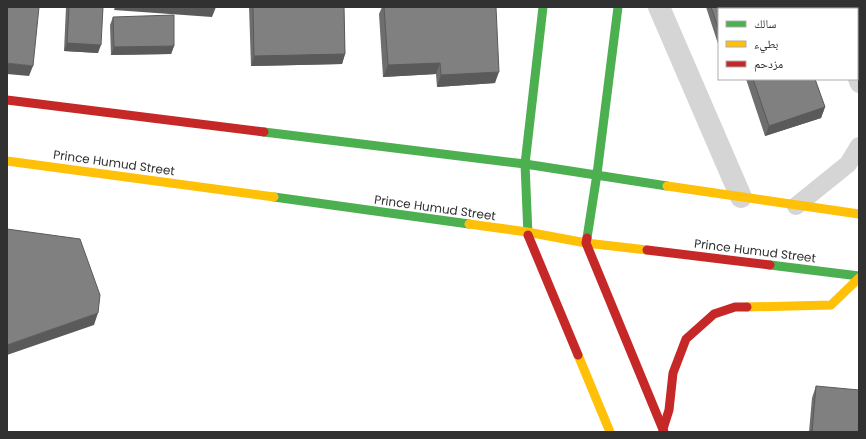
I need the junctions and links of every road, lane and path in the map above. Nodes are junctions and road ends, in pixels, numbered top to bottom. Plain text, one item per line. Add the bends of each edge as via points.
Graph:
1 (544, 7) edge
2 (618, 7) edge
3 (659, 7) edge
4 (7, 100) edge
5 (859, 146) edge
6 (7, 161) edge
7 (524, 164) junction
8 (597, 174) junction
9 (741, 197) junction
10 (796, 206) junction
11 (859, 214) edge
12 (527, 232) junction
13 (586, 243) junction
14 (859, 277) edge
15 (664, 431) edge
16 (610, 432) edge

1 - 7 street
2 - 8 street
3 - 9 street
4 - 7 street
5 - 10 lane via 848,164
6 - 12 street, Prince Humud Street
7 - 8 street
7 - 12 street
8 - 9 street
8 - 13 street
9 - 10 street
10 - 11 street
12 - 13 street, Prince Humud Street
12 - 16 street
13 - 14 street, Prince Humud Street
13 - 15 street
14 - 15 street via 831,305 735,307 714,314 686,339 673,373

